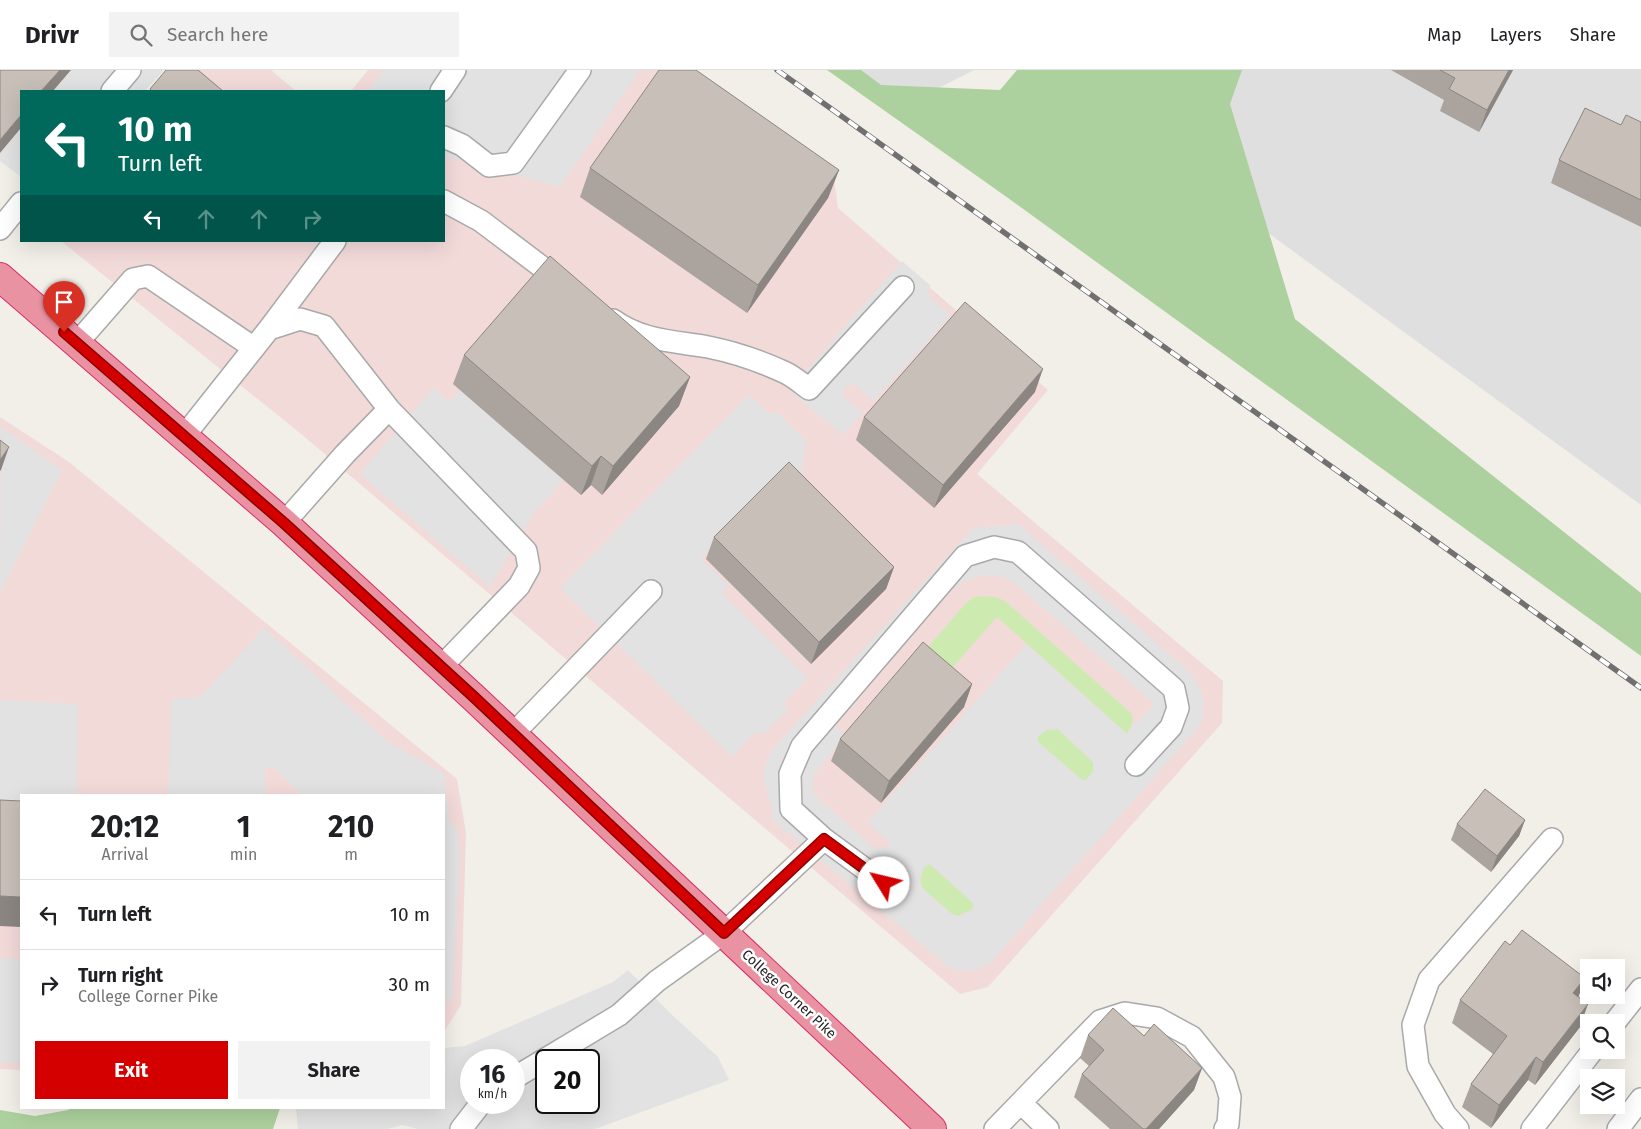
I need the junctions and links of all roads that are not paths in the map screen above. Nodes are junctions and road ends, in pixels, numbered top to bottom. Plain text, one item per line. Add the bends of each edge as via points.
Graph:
1 (130, 70) edge
2 (455, 70) edge
3 (580, 70) edge
4 (113, 90) edge
5 (442, 90) edge
6 (445, 137) edge
7 (445, 202) edge
8 (20, 204) edge
9 (0, 229) edge
10 (334, 242) edge
11 (0, 277) edge
12 (903, 287) dead end
13 (577, 293) edge
14 (600, 310) edge
15 (270, 329) junction
16 (77, 343) junction
17 (254, 348) junction
18 (389, 409) junction
19 (184, 436) junction
20 (284, 523) junction
21 (651, 591) dead end
22 (441, 667) junction
23 (513, 734) junction
24 (1136, 765) dead end
25 (824, 839) junction
26 (1552, 839) dead end
27 (884, 883) dead end
28 (724, 933) junction
29 (1641, 989) edge
30 (1621, 1014) edge
31 (1586, 1059) edge
32 (525, 1071) edge
33 (1641, 1099) edge
34 (1021, 1103) junction
35 (473, 1114) edge
36 (461, 1129) edge
37 (932, 1129) edge
38 (995, 1129) edge
39 (1048, 1129) edge
40 (1225, 1129) edge
41 (1458, 1129) edge
42 (1532, 1129) edge
43 (1618, 1129) edge

1 - 4 lane
2 - 5 lane
3 - 6 lane via 513,163 489,166 462,145
7 - 13 lane via 481,220
8 - 9 lane
10 - 15 lane
11 - 16 highway, College Corner Pike
12 - 14 lane via 809,389 786,373 743,356 650,338 622,326
15 - 17 lane
15 - 18 lane via 300,319 324,326
16 - 17 lane via 133,279 148,276
16 - 19 highway, College Corner Pike
17 - 19 lane
18 - 20 lane
18 - 22 lane via 526,551 529,568 519,586
19 - 20 highway, College Corner Pike
20 - 22 highway, College Corner Pike
21 - 23 lane
22 - 23 highway, College Corner Pike
23 - 28 highway, College Corner Pike
24 - 25 lane via 1170,727 1178,708 1174,689 1018,552 994,547 965,556 802,746 790,774 791,809
25 - 27 lane
25 - 28 lane
26 - 41 lane via 1429,980 1413,1025 1418,1066 1445,1114
28 - 32 lane via 657,981 620,1014
28 - 37 highway, College Corner Pike
29 - 30 lane
31 - 42 lane
33 - 43 lane
34 - 38 lane
34 - 39 lane
34 - 40 lane via 1100,1021 1125,1013 1157,1018 1192,1037 1224,1076 1230,1097
35 - 36 lane

